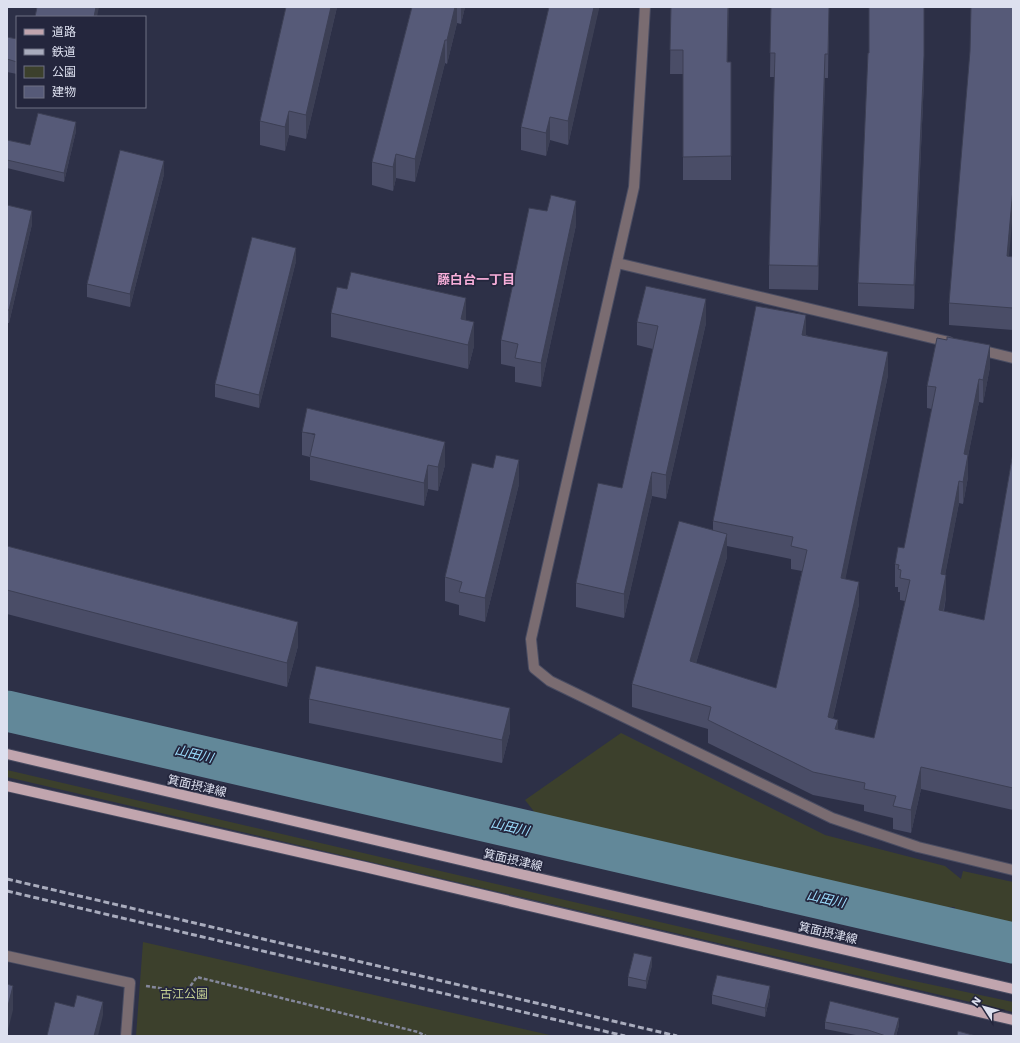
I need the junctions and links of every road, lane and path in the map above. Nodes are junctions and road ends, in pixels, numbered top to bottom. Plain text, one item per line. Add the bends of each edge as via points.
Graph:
1 (645, 7) edge
2 (617, 263) junction
3 (1013, 358) edge
4 (7, 754) edge
5 (7, 786) edge
6 (1013, 870) edge
7 (7, 956) edge
8 (130, 983) junction
9 (1013, 989) edge
10 (1013, 1020) edge
11 (126, 1036) edge
12 (426, 1036) edge

1 - 2 street via 634,187
2 - 3 street
2 - 6 street via 531,639 534,668 550,681 832,818 918,848
4 - 9 main road, 箕面摂津線
5 - 10 main road via 365,867
7 - 8 street
8 - 11 street
8 - 12 path via 186,992 197,977

